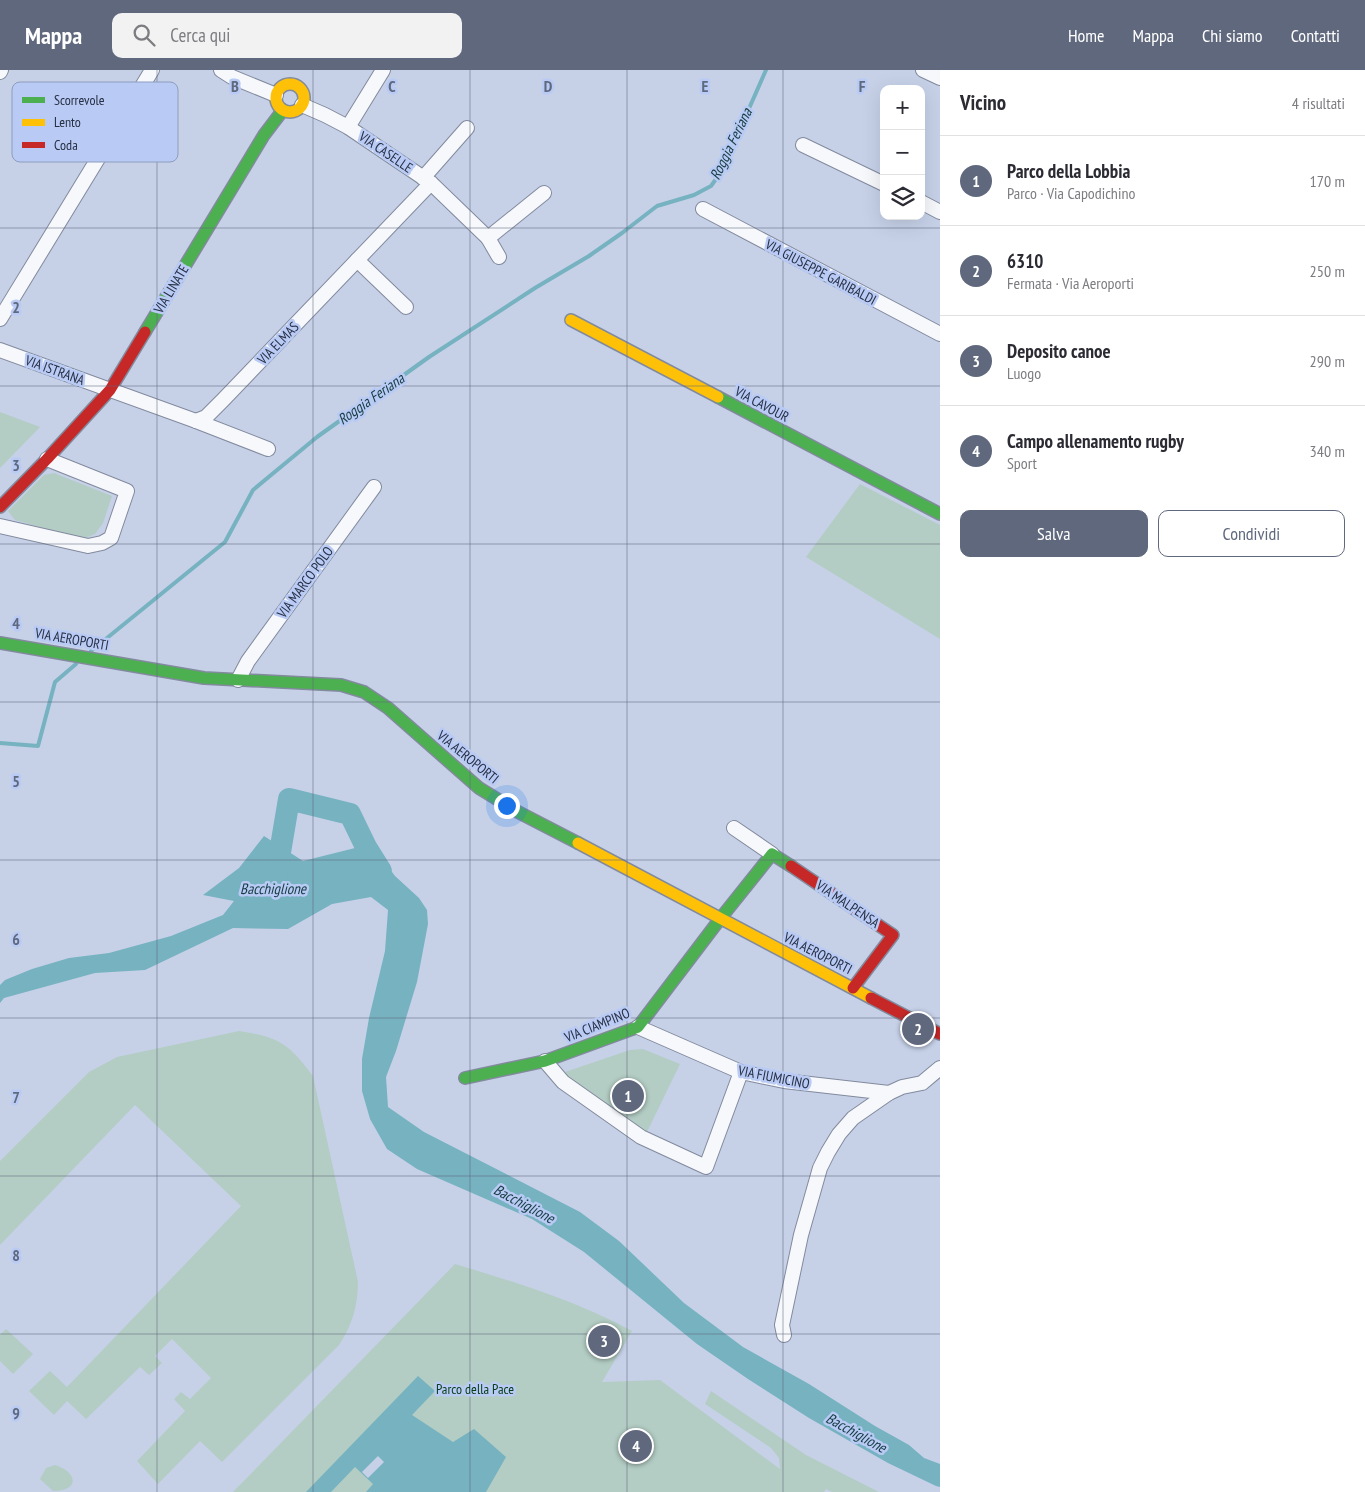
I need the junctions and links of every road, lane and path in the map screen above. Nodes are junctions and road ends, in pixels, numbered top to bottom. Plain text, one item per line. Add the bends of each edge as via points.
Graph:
1 (152, 70) edge
2 (221, 70) edge
3 (383, 70) edge
4 (923, 70) edge
5 (940, 78) edge
6 (145, 82) edge
7 (276, 95) junction
8 (302, 105) junction
9 (283, 110) junction
10 (348, 127) junction
11 (467, 128) dead end
12 (803, 144) dead end
13 (96, 162) edge
14 (427, 181) junction
15 (880, 182) edge
16 (544, 193) dead end
17 (925, 204) edge
18 (703, 209) dead end
19 (940, 212) edge
20 (488, 238) junction
21 (500, 257) dead end
22 (357, 260) junction
23 (406, 307) dead end
24 (0, 319) edge
25 (571, 320) dead end
26 (940, 334) edge
27 (0, 350) edge
28 (110, 390) junction
29 (196, 421) junction
30 (268, 450) dead end
31 (48, 459) junction
32 (374, 487) dead end
33 (0, 507) edge
34 (940, 514) edge
35 (0, 526) edge
36 (0, 643) edge
37 (238, 680) junction
38 (734, 828) dead end
39 (772, 854) junction
40 (720, 919) junction
41 (853, 988) junction
42 (638, 1027) junction
43 (940, 1034) edge
44 (545, 1061) junction
45 (940, 1068) edge
46 (741, 1072) junction
47 (465, 1078) dead end
48 (889, 1093) junction
49 (784, 1335) dead end

1 - 6 street
2 - 7 street
3 - 10 street, VIA CASELLE
4 - 5 street
7 - 8 street via 284,85 299,81 304,96
7 - 9 street via 277,104
8 - 9 street via 294,112
8 - 10 street, VIA CASELLE
9 - 28 street, VIA LINATE via 264,135
10 - 14 street, VIA CASELLE
11 - 14 street, VIA CASELLE
12 - 15 street
13 - 24 street
14 - 20 street, VIA CASELLE
14 - 22 street, VIA ELMAS
16 - 20 street
17 - 19 street
18 - 26 street, VIA GIUSEPPE GARIBALDI
20 - 21 street, VIA CASELLE
22 - 23 street
22 - 29 street, VIA ELMAS via 206,417
25 - 34 street, VIA CAVOUR
27 - 28 street, VIA ISTRANA
28 - 29 street
28 - 31 street, VIA LINATE
29 - 30 street
31 - 33 street, VIA LINATE
31 - 35 street via 127,491 111,538 88,546
32 - 37 street, VIA MARCO POLO via 248,660
36 - 37 street, VIA AEROPORTI via 204,678
37 - 40 street, VIA AEROPORTI via 341,685 364,692 388,708 479,788
38 - 39 street, VIA MALPENSA
39 - 40 street
39 - 41 street, VIA MALPENSA via 893,935
40 - 41 street, VIA AEROPORTI
40 - 42 street, VIA CIAMPINO
41 - 43 street, VIA AEROPORTI
42 - 44 street, VIA CIAMPINO
42 - 46 street, VIA FIUMICINO
44 - 46 street via 563,1082 641,1137 706,1166
44 - 47 street, VIA CIAMPINO
45 - 48 street via 922,1083
46 - 48 street, VIA FIUMICINO via 784,1081
48 - 49 street via 853,1118 839,1134 820,1168 801,1235 782,1325

